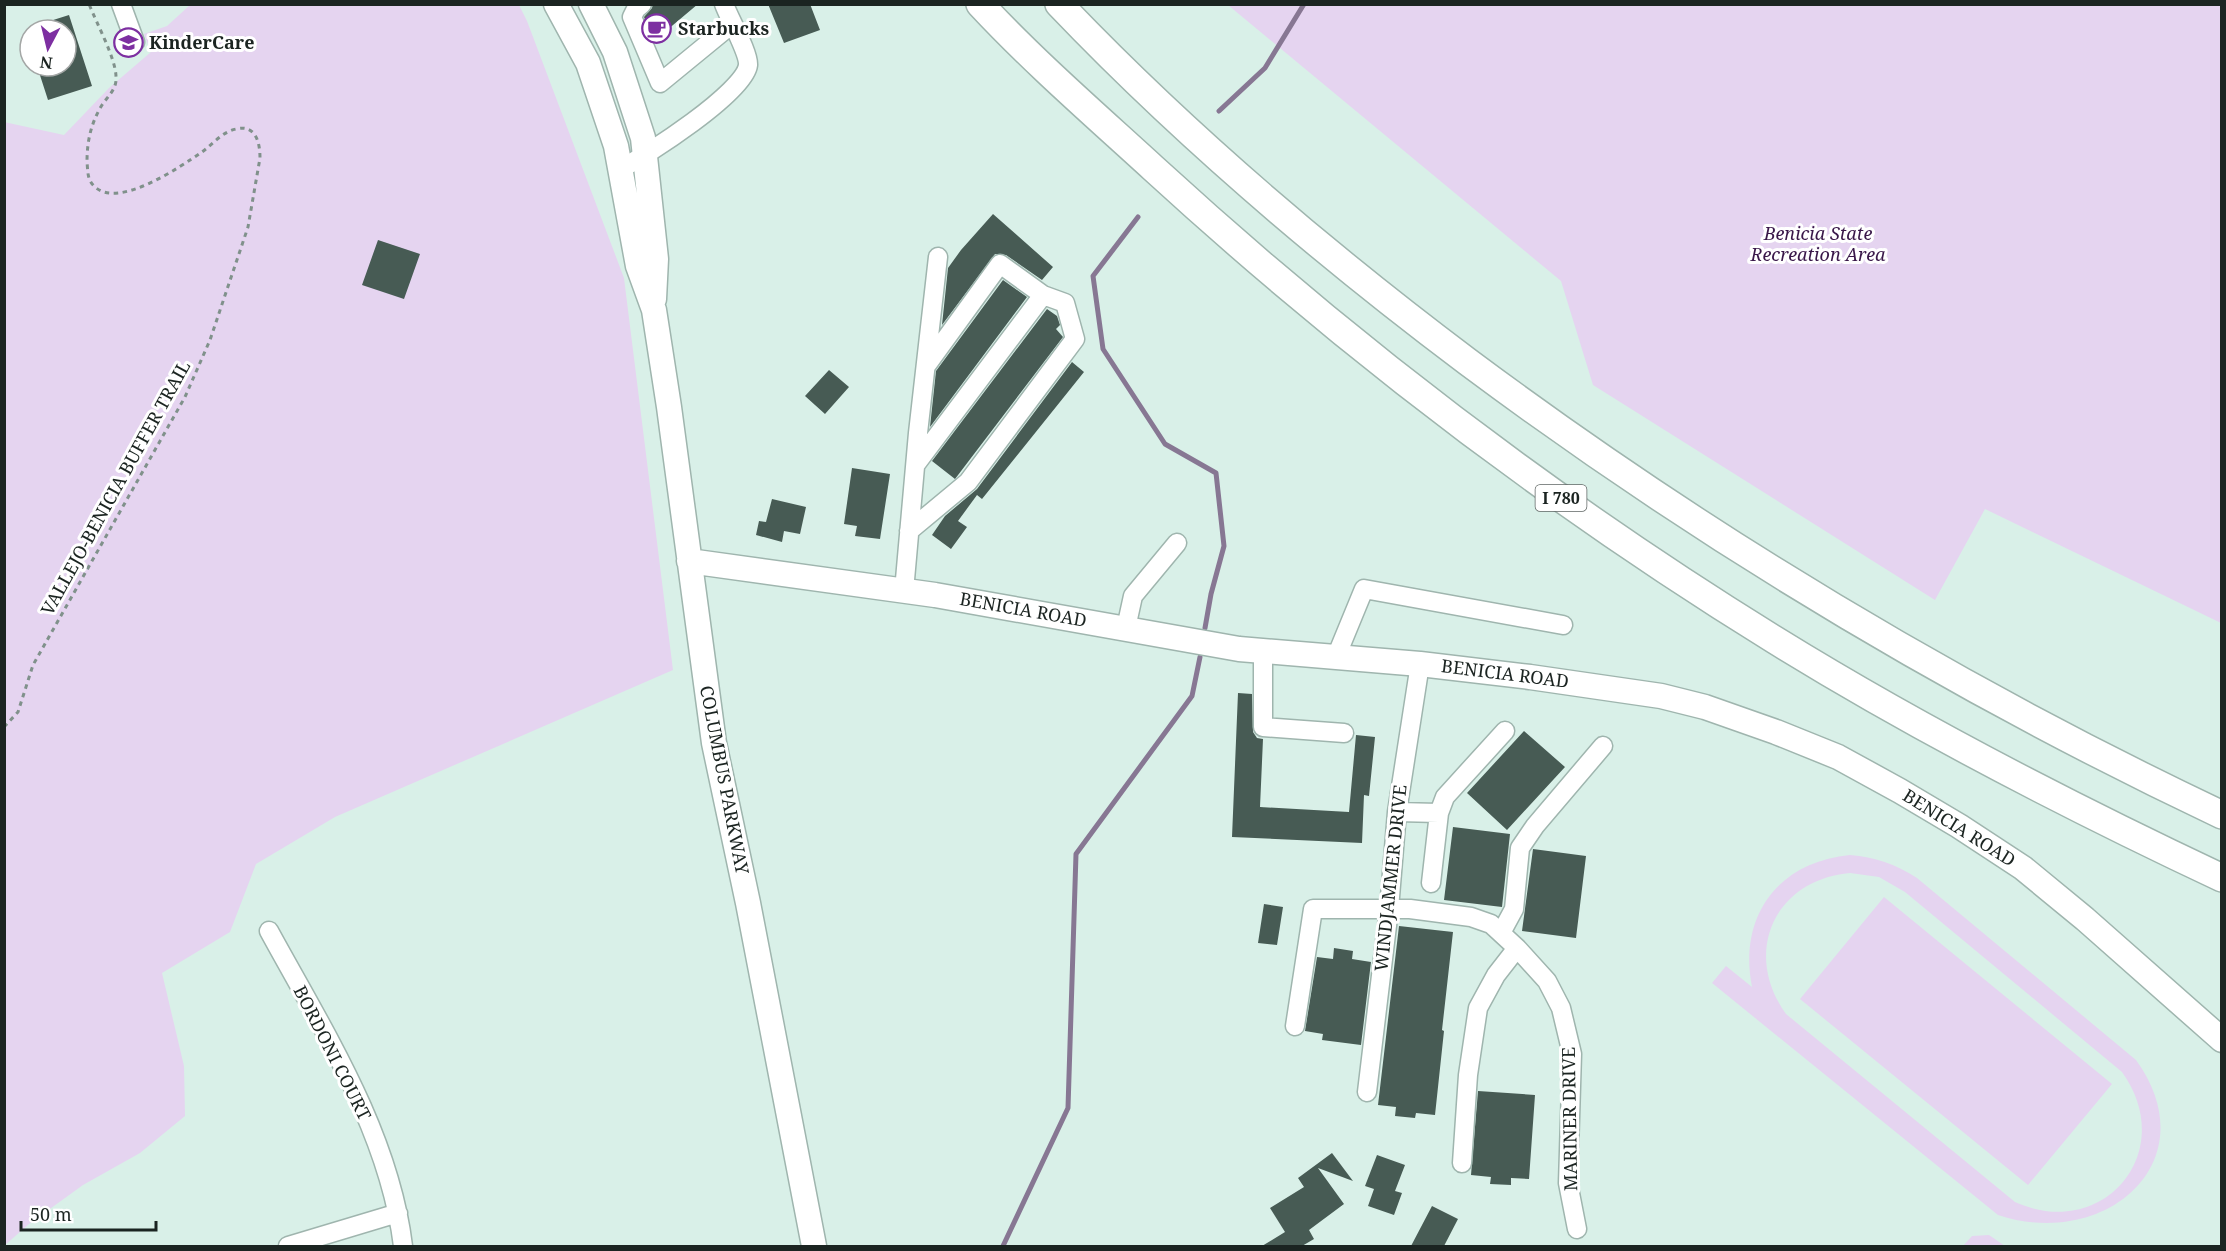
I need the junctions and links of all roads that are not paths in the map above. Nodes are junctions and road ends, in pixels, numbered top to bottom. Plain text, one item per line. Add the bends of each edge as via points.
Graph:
1 (121, 4) edge
2 (556, 4) edge
3 (591, 4) edge
4 (642, 4) edge
5 (724, 4) edge
6 (980, 4) edge
7 (1059, 4) edge
8 (732, 24) junction
9 (135, 42) dead end
10 (645, 156) junction
11 (620, 169) junction
12 (938, 257) dead end
13 (1043, 295) junction
14 (654, 310) junction
15 (926, 366) junction
16 (915, 465) junction
17 (909, 531) junction
18 (1177, 543) dead end
19 (689, 561) junction
20 (904, 591) junction
21 (1563, 625) dead end
22 (1126, 628) junction
23 (1263, 651) junction
24 (1336, 657) junction
25 (1420, 664) junction
26 (1505, 731) dead end
27 (1344, 733) dead end
28 (1603, 746) dead end
29 (1397, 812) junction
30 (1439, 813) junction
31 (2222, 815) edge
32 (2222, 878) edge
33 (1431, 883) dead end
34 (1389, 909) junction
35 (269, 931) dead end
36 (1501, 933) junction
37 (1517, 948) junction
38 (1295, 1026) dead end
39 (2222, 1040) edge
40 (1367, 1092) dead end
41 (1462, 1162) dead end
42 (398, 1213) junction
43 (1577, 1229) dead end
44 (288, 1246) edge
45 (403, 1246) edge
46 (814, 1246) edge

1 - 9 street
2 - 11 main road, COLUMBUS PARKWAY via 588,63
3 - 10 main road, COLUMBUS PARKWAY via 615,52 643,138
4 - 8 street via 632,18 660,83
5 - 8 street
6 - 32 highway, I 780 via 1066,89 1238,246 1380,362 1537,482 1706,597 1900,714 2022,781
7 - 31 highway via 1204,146 1274,208 1394,306 1601,459 1784,579 1944,672 2046,728
8 - 10 street via 746,53 748,65 743,78 729,94
10 - 11 street
10 - 14 main road, COLUMBUS PARKWAY via 656,258
11 - 14 main road, COLUMBUS PARKWAY via 638,267
12 - 15 street
13 - 15 street via 1000,264
13 - 16 street
13 - 17 street via 1065,303 1075,339 968,482
14 - 19 main road, COLUMBUS PARKWAY
15 - 16 street
16 - 17 street
17 - 20 street
18 - 22 street via 1133,596
19 - 20 main road, BENICIA ROAD
19 - 46 main road, COLUMBUS PARKWAY via 714,743
20 - 22 main road, BENICIA ROAD
21 - 24 street via 1364,589
22 - 23 main road, BENICIA ROAD
23 - 24 main road, BENICIA ROAD
23 - 27 street via 1263,727
24 - 25 main road, BENICIA ROAD
25 - 29 street, WINDJAMMER DRIVE
25 - 39 main road, BENICIA ROAD via 1661,696 1705,707 1838,758 1949,820 2023,868
26 - 30 street via 1445,797
28 - 36 street via 1520,848 1514,909
29 - 30 street
29 - 34 street, WINDJAMMER DRIVE
30 - 33 street
34 - 36 street, MARINER DRIVE via 1471,918 1491,924
34 - 38 street, MARINER DRIVE via 1313,909
34 - 40 street, WINDJAMMER DRIVE
35 - 42 street, BORDONI COURT via 341,1063 374,1137
36 - 37 street, MARINER DRIVE
37 - 41 street via 1478,1008 1468,1075
37 - 43 street, MARINER DRIVE via 1547,981 1561,1008 1572,1054 1568,1183
42 - 44 street
42 - 45 street, BORDONI COURT

